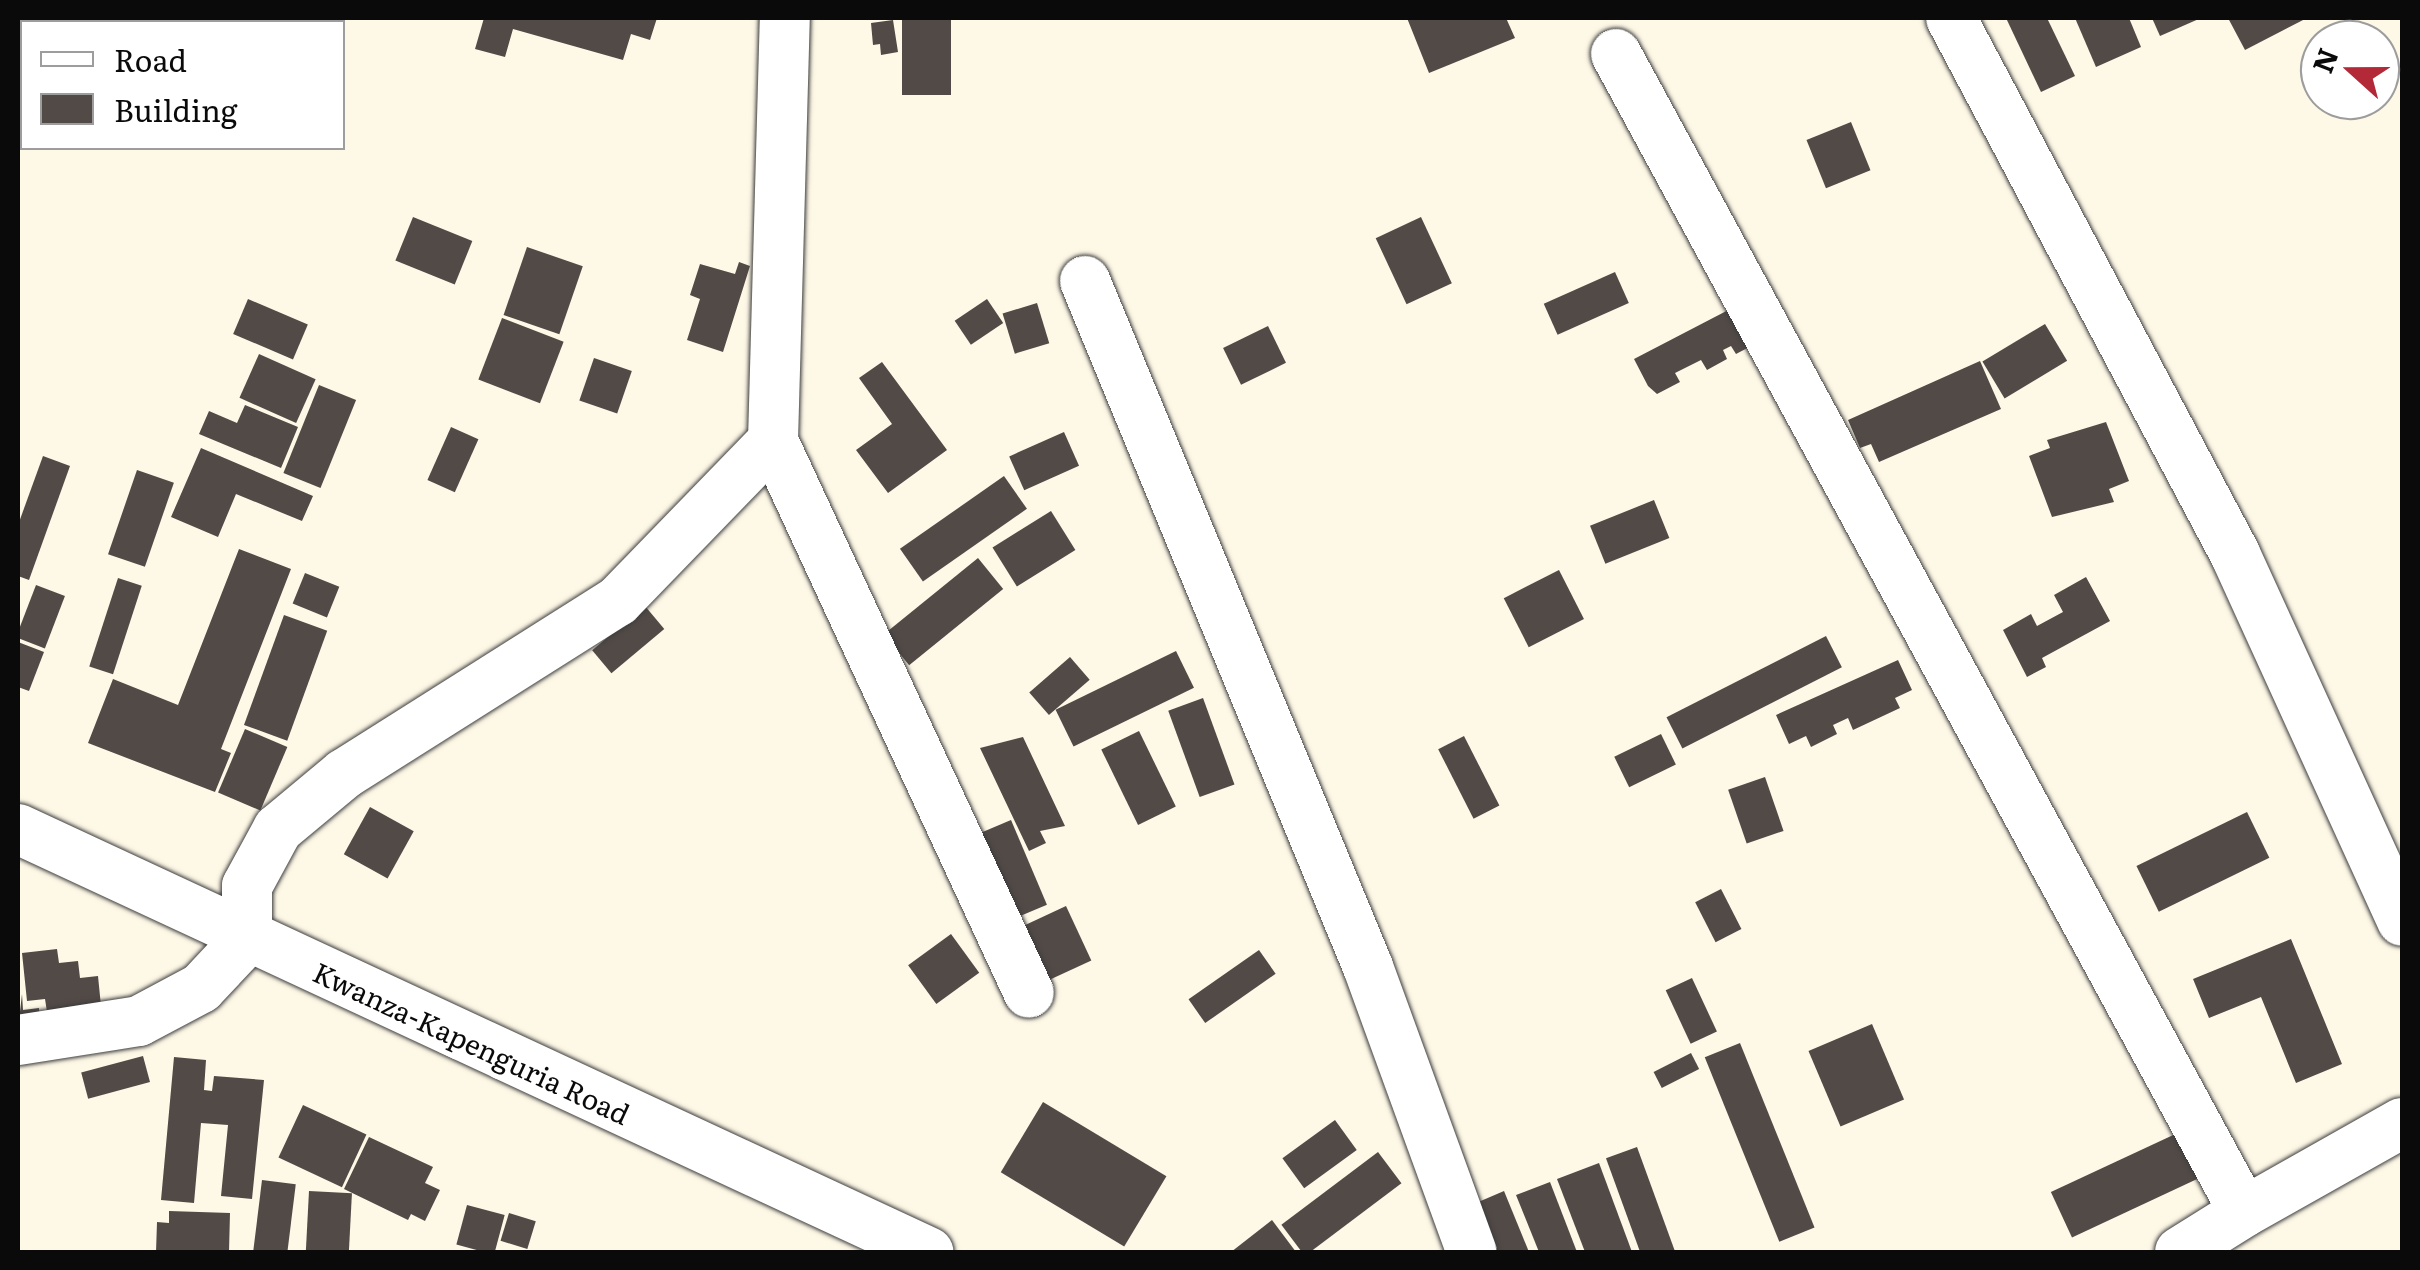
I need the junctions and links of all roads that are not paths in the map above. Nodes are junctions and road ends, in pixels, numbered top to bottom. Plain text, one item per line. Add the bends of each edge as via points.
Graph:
1 (785, 18) edge
2 (1951, 18) edge
3 (1616, 54) dead end
4 (1085, 281) dead end
5 (772, 441) junction
6 (18, 830) edge
7 (2402, 920) edge
8 (247, 939) junction
9 (1030, 992) dead end
10 (18, 1040) edge
11 (2402, 1122) edge
12 (2244, 1212) junction
13 (928, 1252) edge
14 (1472, 1252) edge
15 (2180, 1252) edge

1 - 5 street
2 - 7 street via 2235,554
3 - 12 street
4 - 14 street via 1368,966
5 - 8 street via 618,602 344,774 278,829 247,886
5 - 9 street
6 - 8 street, Kwanza-Kapenguria Road
8 - 10 street via 201,988 138,1021
8 - 13 street, Kwanza-Kapenguria Road
11 - 12 street
12 - 15 street

